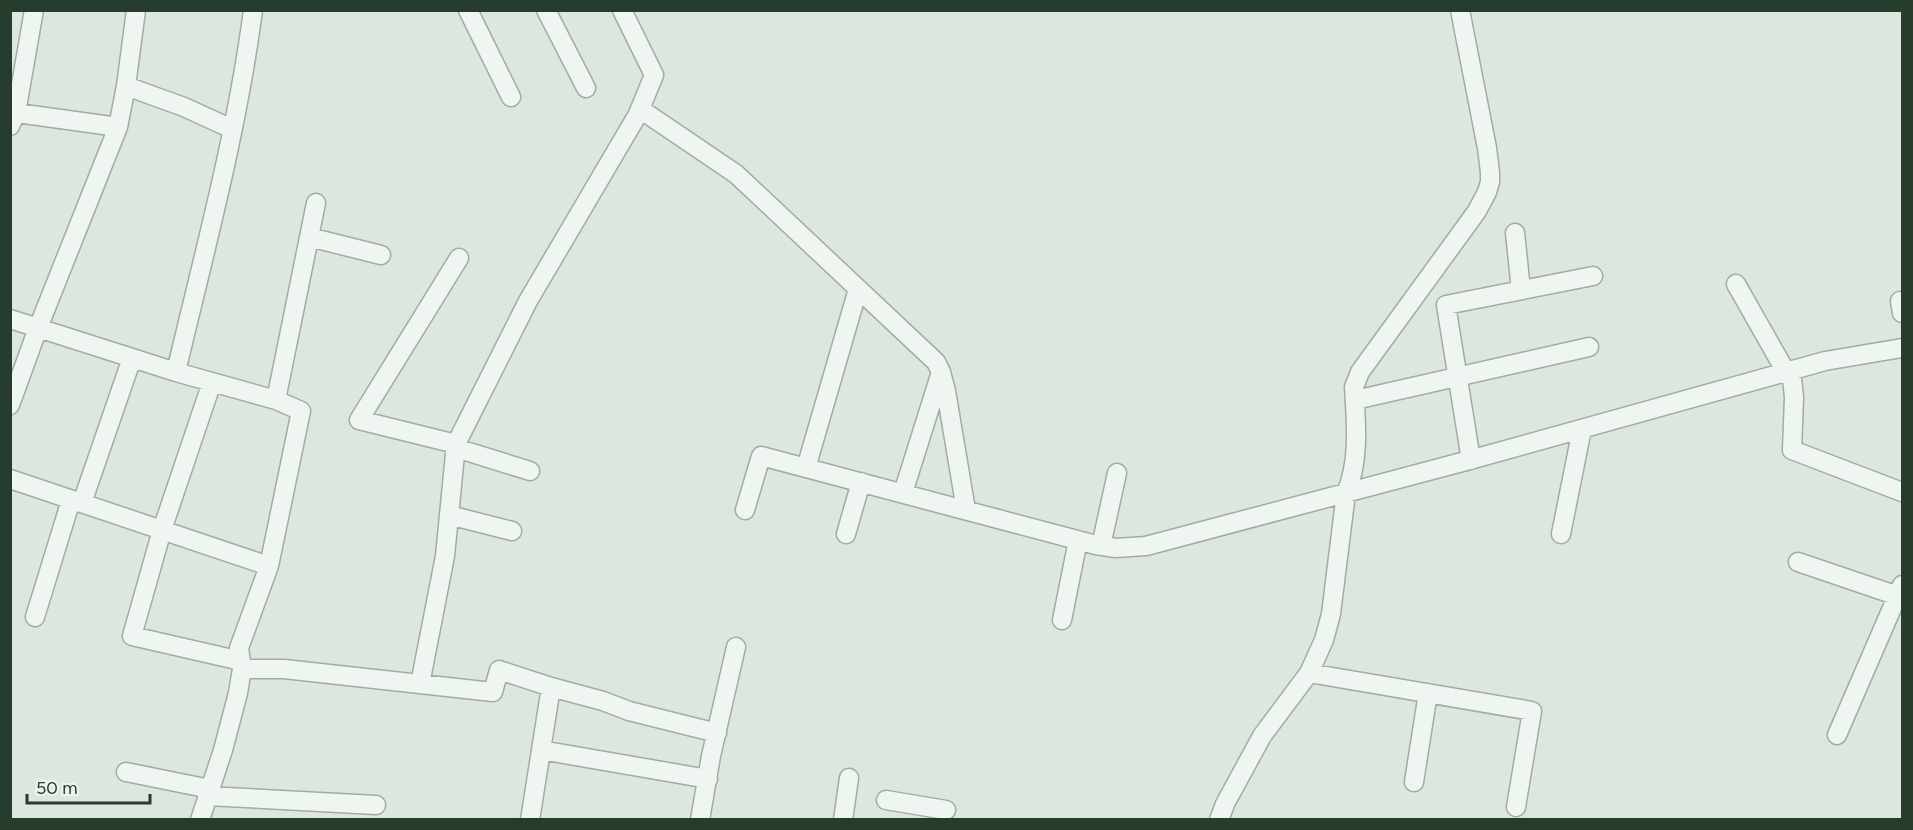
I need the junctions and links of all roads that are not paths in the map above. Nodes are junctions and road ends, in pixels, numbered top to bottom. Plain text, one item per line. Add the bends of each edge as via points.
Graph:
1 (34, 10) edge
2 (136, 10) edge
3 (253, 10) edge
4 (468, 10) edge
5 (546, 10) edge
6 (622, 10) edge
7 (1460, 10) edge
8 (126, 86) junction
9 (586, 88) dead end
10 (511, 97) dead end
11 (640, 109) junction
12 (12, 117) edge
13 (118, 127) junction
14 (232, 129) junction
15 (316, 203) dead end
16 (1515, 233) dead end
17 (309, 237) junction
18 (381, 255) dead end
19 (459, 258) dead end
20 (1593, 276) dead end
21 (1736, 284) dead end
22 (858, 289) junction
23 (1521, 290) junction
24 (10, 319) edge
25 (38, 328) junction
26 (1590, 347) dead end
27 (1902, 348) edge
28 (132, 358) junction
29 (1788, 371) junction
30 (176, 372) junction
31 (941, 372) junction
32 (1458, 377) junction
33 (212, 382) junction
34 (276, 400) junction
35 (1355, 400) junction
36 (10, 405) edge
37 (1582, 429) junction
38 (456, 446) junction
39 (1471, 460) junction
40 (806, 468) junction
41 (530, 471) dead end
42 (1117, 473) dead end
43 (10, 479) edge
44 (861, 482) junction
45 (1902, 492) edge
46 (903, 493) junction
47 (1346, 493) junction
48 (77, 502) junction
49 (745, 510) dead end
50 (966, 510) junction
51 (449, 515) junction
52 (162, 530) junction
53 (512, 531) dead end
54 (846, 534) dead end
55 (1561, 534) dead end
56 (1078, 540) junction
57 (1101, 546) junction
58 (1798, 562) dead end
59 (269, 566) junction
60 (1900, 591) edge
61 (35, 617) dead end
62 (1062, 620) dead end
63 (736, 647) dead end
64 (241, 665) junction
65 (1309, 673) junction
66 (420, 684) junction
67 (551, 687) junction
68 (1428, 693) junction
69 (717, 733) junction
70 (1837, 735) dead end
71 (541, 750) junction
72 (126, 772) dead end
73 (849, 778) dead end
74 (708, 779) junction
75 (1414, 782) dead end
76 (208, 793) junction
77 (885, 800) dead end
78 (376, 805) dead end
79 (1516, 807) dead end
80 (946, 808) edge
81 (200, 819) edge
82 (530, 819) edge
83 (700, 819) edge
84 (843, 819) edge
85 (1219, 819) edge

1 - 12 street
2 - 8 street
3 - 14 street
4 - 10 street
5 - 9 street
6 - 11 street via 654,75
7 - 35 street via 1490,182 1477,212 1360,372 1354,387
8 - 13 street
8 - 14 street
11 - 22 street via 736,174
11 - 38 street via 528,301
12 - 13 street
13 - 25 street
14 - 30 street
15 - 17 street
16 - 23 street
17 - 18 street
17 - 34 street
19 - 38 street via 359,420
20 - 23 street
21 - 29 street
22 - 31 street via 936,362
22 - 40 street
23 - 32 street via 1446,305
24 - 25 street
25 - 28 street
25 - 36 street
26 - 32 street
27 - 29 street
28 - 30 street
28 - 48 street
29 - 37 street
29 - 45 street via 1794,397 1792,450
30 - 33 street
31 - 46 street
31 - 50 street
32 - 35 street
32 - 39 street
33 - 34 street
33 - 52 street
34 - 59 street via 301,411
35 - 47 street via 1355,456
37 - 39 street
37 - 55 street
38 - 41 street
38 - 51 street
39 - 47 street
40 - 44 street
40 - 49 street via 761,456
42 - 57 street
43 - 48 street
44 - 46 street
44 - 54 street
46 - 50 street
47 - 57 street via 1146,546
47 - 65 street via 1331,614
48 - 52 street
48 - 61 street
50 - 56 street
51 - 53 street
51 - 66 street
52 - 59 street
52 - 64 street via 132,636
56 - 57 street
56 - 62 street
58 - 60 street
59 - 64 street via 239,648
60 - 70 street
63 - 69 street
64 - 66 street
64 - 76 street via 238,693
65 - 68 street
65 - 85 street via 1262,736
66 - 67 street via 493,692 499,670
67 - 69 street
67 - 71 street
68 - 75 street
68 - 79 street via 1532,711
69 - 74 street
71 - 74 street
71 - 82 street
72 - 76 street
73 - 84 street
74 - 83 street
76 - 78 street
76 - 81 street
77 - 80 street

